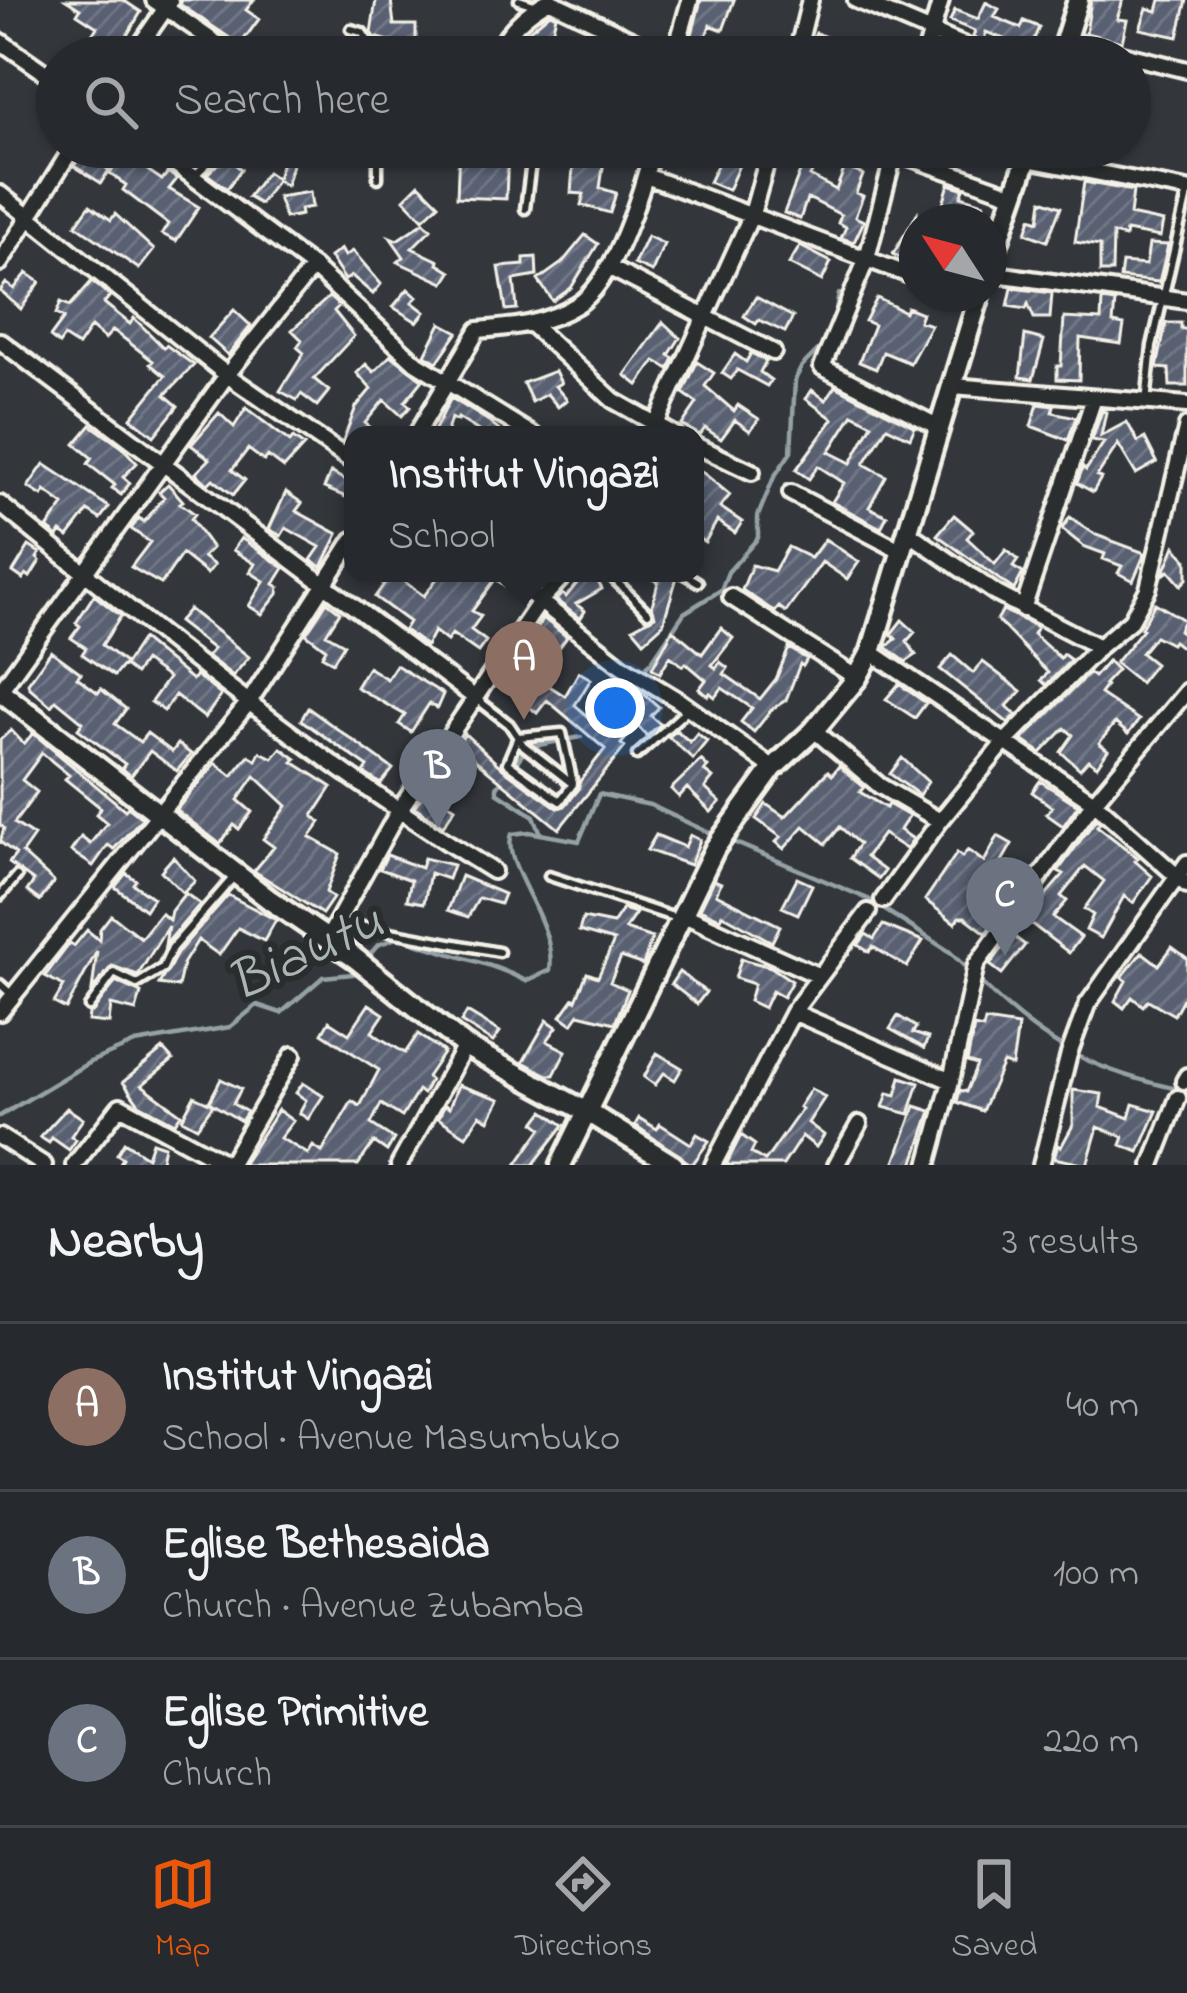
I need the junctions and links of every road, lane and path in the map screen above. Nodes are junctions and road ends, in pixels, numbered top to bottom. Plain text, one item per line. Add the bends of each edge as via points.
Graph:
1 (519, 0) edge
2 (690, 0) edge
3 (810, 0) edge
4 (856, 0) edge
5 (941, 0) edge
6 (1078, 0) edge
7 (163, 2) edge
8 (546, 2) edge
9 (601, 25) junction
10 (351, 29) dead end
11 (931, 33) junction
12 (144, 36) edge
13 (208, 36) edge
14 (365, 36) edge
15 (513, 36) edge
16 (600, 36) edge
17 (625, 36) edge
18 (679, 36) edge
19 (801, 36) edge
20 (930, 36) edge
21 (938, 36) edge
22 (1067, 36) edge
23 (0, 40) edge
24 (1151, 64) edge
25 (36, 66) edge
26 (1187, 70) edge
27 (59, 168) edge
28 (184, 168) edge
29 (202, 168) edge
30 (378, 168) edge
31 (530, 168) edge
32 (648, 168) edge
33 (765, 168) edge
34 (886, 168) edge
35 (942, 168) edge
36 (1024, 168) edge
37 (1090, 168) edge
38 (195, 175) junction
39 (646, 176) junction
40 (378, 178) dead end
41 (1187, 192) edge
42 (0, 194) edge
43 (1015, 195) junction
44 (525, 209) dead end
45 (752, 214) junction
46 (28, 216) junction
47 (1007, 218) edge
48 (867, 258) junction
49 (0, 263) edge
50 (314, 267) junction
51 (608, 267) junction
52 (899, 271) edge
53 (1007, 274) edge
54 (1163, 298) junction
55 (1187, 301) edge
56 (975, 312) edge
57 (708, 317) junction
58 (532, 326) junction
59 (0, 341) edge
60 (773, 352) dead end
61 (227, 375) junction
62 (447, 383) junction
63 (953, 386) junction
64 (1094, 398) junction
65 (1146, 403) junction
66 (1187, 405) edge
67 (421, 426) edge
68 (517, 426) edge
69 (648, 426) edge
70 (655, 426) edge
71 (1187, 426) edge
72 (941, 428) junction
73 (704, 449) edge
74 (344, 456) edge
75 (163, 464) junction
76 (752, 472) dead end
77 (791, 494) dead end
78 (0, 504) edge
79 (906, 543) junction
80 (344, 555) edge
81 (86, 574) junction
82 (516, 582) edge
83 (558, 582) edge
84 (617, 582) edge
85 (325, 588) junction
86 (731, 597) dead end
87 (541, 600) junction
88 (1023, 610) junction
89 (648, 613) dead end
90 (1099, 647) junction
91 (871, 652) junction
92 (857, 678) junction
93 (0, 691) edge
94 (1187, 691) edge
95 (474, 697) junction
96 (250, 702) junction
97 (689, 708) junction
98 (814, 730) junction
99 (1004, 743) junction
100 (523, 744) junction
101 (637, 755) dead end
102 (773, 768) junction
103 (573, 784) junction
104 (1094, 802) junction
105 (398, 812) junction
106 (160, 814) junction
107 (940, 821) junction
108 (1187, 863) edge
109 (493, 872) dead end
110 (236, 874) junction
111 (17, 876) dead end
112 (549, 876) dead end
113 (1181, 880) edge
114 (0, 896) edge
115 (883, 900) dead end
116 (868, 911) dead end
117 (682, 917) junction
118 (333, 930) junction
119 (499, 952) dead end
120 (818, 975) junction
121 (0, 984) edge
122 (14, 996) junction
123 (89, 1007) dead end
124 (0, 1012) edge
125 (793, 1012) junction
126 (465, 1046) junction
127 (293, 1054) dead end
128 (951, 1081) junction
129 (1178, 1098) dead end
130 (589, 1113) junction
131 (859, 1124) dead end
132 (0, 1137) edge
133 (44, 1165) edge
134 (74, 1165) edge
135 (229, 1165) edge
136 (400, 1165) edge
137 (561, 1165) edge
138 (673, 1165) edge
139 (713, 1165) edge
140 (836, 1165) edge
141 (928, 1165) edge
142 (1041, 1165) edge
143 (1152, 1165) edge

1 - 8 lane
2 - 18 street
3 - 19 street
4 - 11 street
5 - 11 street
6 - 22 street
7 - 12 street
7 - 13 street
8 - 9 street
8 - 15 street
9 - 16 lane
9 - 17 street
10 - 14 lane
11 - 20 street
11 - 21 street
23 - 25 street
24 - 26 street
27 - 46 street
28 - 38 street
29 - 38 lane
30 - 40 lane
31 - 44 lane
32 - 39 street
33 - 45 street
34 - 48 street
35 - 43 street
36 - 43 street
37 - 41 street
38 - 50 street
39 - 45 street
39 - 51 street
41 - 54 lane
42 - 46 street
43 - 47 street
45 - 48 street
45 - 57 street
46 - 49 street
46 - 61 street
48 - 52 street
48 - 72 street via 822,367
50 - 61 street
50 - 62 street
51 - 57 street
51 - 58 street via 581,304
53 - 54 street
54 - 55 street
54 - 65 lane
56 - 63 street
57 - 60 street
57 - 70 street
58 - 62 street via 478,330
58 - 69 street
59 - 75 street
61 - 74 street
61 - 75 street
62 - 67 street
62 - 68 street
63 - 64 street
63 - 72 street
64 - 65 street
64 - 88 street
65 - 66 street
71 - 90 street via 1148,589 1131,620
72 - 79 street
73 - 76 street
75 - 81 street
75 - 85 street
77 - 79 street
78 - 81 street
79 - 88 street
79 - 91 street
80 - 85 street
81 - 93 street
81 - 96 street
82 - 87 street
83 - 87 street
84 - 89 lane
85 - 95 street
85 - 96 street
86 - 92 street
87 - 95 street
87 - 97 street
88 - 90 street
90 - 99 street
91 - 92 street
91 - 99 street
92 - 98 street
93 - 106 street
94 - 104 street
95 - 100 lane
95 - 105 street
96 - 105 street
96 - 106 street
97 - 101 lane
97 - 102 street
98 - 102 street
98 - 107 street via 880,786
99 - 104 street
99 - 107 street
100 - 103 lane
100 - 103 lane via 562,733
100 - 103 lane via 507,763 560,801
102 - 117 street via 720,841
104 - 113 street
104 - 128 street via 973,971
105 - 109 street
105 - 118 street
106 - 110 street
106 - 122 street
107 - 115 street
108 - 113 street
110 - 118 street
110 - 123 lane via 163,968 136,984 114,973
111 - 114 lane
112 - 117 lane
113 - 142 street via 1087,1005
116 - 120 street
117 - 120 street
117 - 130 street
118 - 119 lane
118 - 126 street via 360,963
120 - 125 street
121 - 122 lane
122 - 124 street
125 - 128 street
125 - 139 street
126 - 130 street
126 - 136 street
127 - 135 street
128 - 141 street
129 - 143 street
130 - 137 street
130 - 138 street
131 - 140 street
132 - 133 street
134 - 135 street via 121,1106

